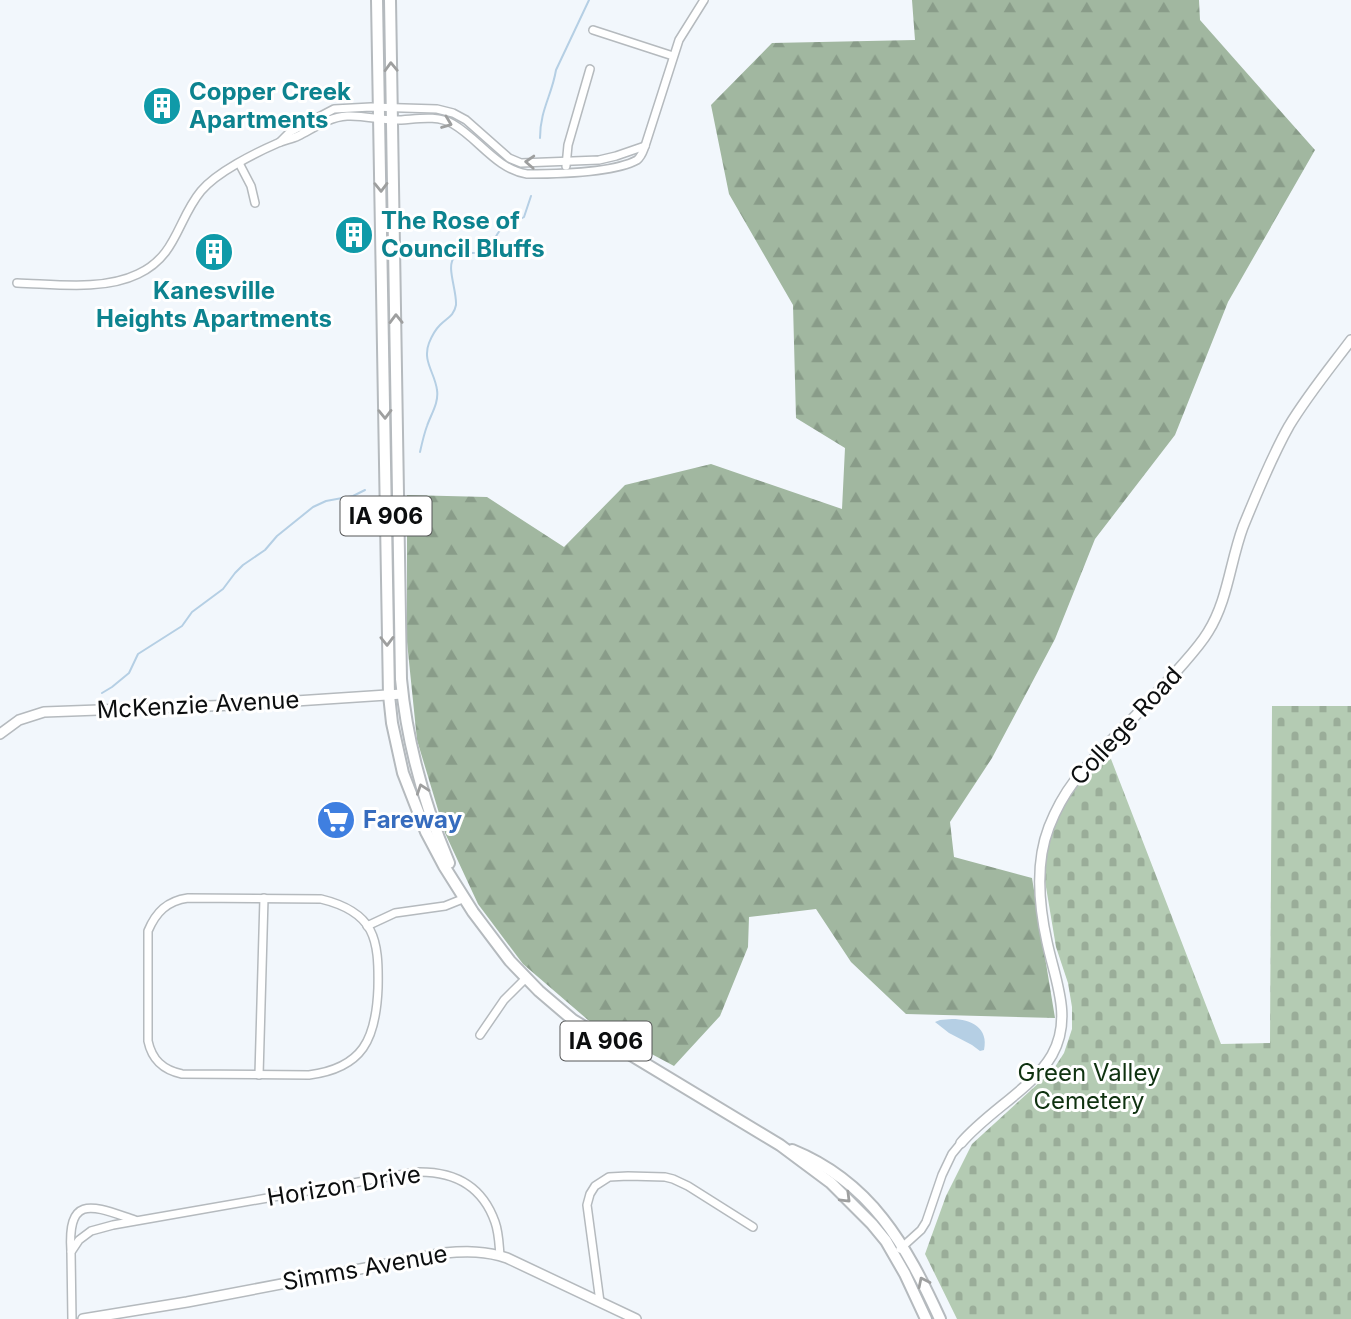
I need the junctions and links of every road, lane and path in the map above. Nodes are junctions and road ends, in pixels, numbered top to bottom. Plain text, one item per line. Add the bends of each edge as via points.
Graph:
1 (377, 0) edge
2 (390, 0) edge
3 (704, 0) edge
4 (593, 30) dead end
5 (673, 56) junction
6 (590, 69) dead end
7 (379, 113) junction
8 (392, 114) junction
9 (645, 146) junction
10 (566, 162) junction
11 (239, 163) junction
12 (566, 172) junction
13 (256, 203) dead end
14 (17, 283) dead end
15 (1351, 340) edge
16 (402, 694) junction
17 (389, 695) junction
18 (0, 734) edge
19 (264, 898) junction
20 (465, 898) junction
21 (368, 926) junction
22 (526, 978) junction
23 (480, 1035) dead end
24 (259, 1075) junction
25 (961, 1143) joint
26 (139, 1221) junction
27 (753, 1227) dead end
28 (898, 1250) junction
29 (71, 1252) junction
30 (500, 1255) junction
31 (600, 1302) junction
32 (72, 1319) edge
33 (83, 1319) edge
34 (636, 1319) edge
35 (926, 1319) edge
36 (940, 1319) edge

1 - 7 main road, IA 906
8 -> 2 main road, IA 906
3 - 5 street
4 - 5 street
5 - 9 street
6 - 10 street
7 - 8 street
7 - 11 street via 339,117
7 -> 17 main road, IA 906
10 -> 8 street via 512,159 466,120 446,111
8 -> 12 street via 443,120 510,169 527,174
16 -> 8 main road, IA 906
9 - 10 street via 606,158
9 - 12 street via 642,155 626,163
10 - 12 street
11 - 13 street
11 - 14 street via 203,188 170,248 141,273 100,284
15 - 25 street, College Road via 1281,441 1242,531 1221,607 1206,636 1078,775 1061,800 1044,839 1040,878 1044,928 1062,1009 1058,1044 1041,1071
16 - 17 street, McKenzie Avenue
20 -> 16 main road, IA 906 via 417,774
17 - 18 street, McKenzie Avenue via 44,712 19,720
17 - 20 main road, IA 906 via 408,786 433,847
19 - 21 street via 339,904
19 - 24 street
19 - 24 street via 179,899 155,915 147,940 148,1041 156,1060 182,1074
20 - 21 street via 445,906 395,913
20 - 22 main road, IA 906
21 - 24 street via 378,953 377,1012 368,1041 352,1059 323,1073
22 - 23 street
22 - 28 main road, IA 906 via 582,1026 780,1145 831,1183
25 - 28 street, College Road via 948,1162 926,1222
26 - 29 street, Horizon Drive via 91,1231
26 - 29 street, Horizon Drive via 94,1207 82,1210 71,1224
26 - 30 street, Horizon Drive via 431,1171 463,1181 484,1201 495,1222
27 - 31 street via 673,1179 614,1176 603,1180 590,1194 587,1212
28 - 35 main road, IA 906
36 -> 28 main road, IA 906 via 921,1279
29 - 32 street, Horizon Drive
30 - 31 street, Simms Avenue
30 - 33 street, Simms Avenue via 444,1253
31 - 34 street, Simms Avenue

